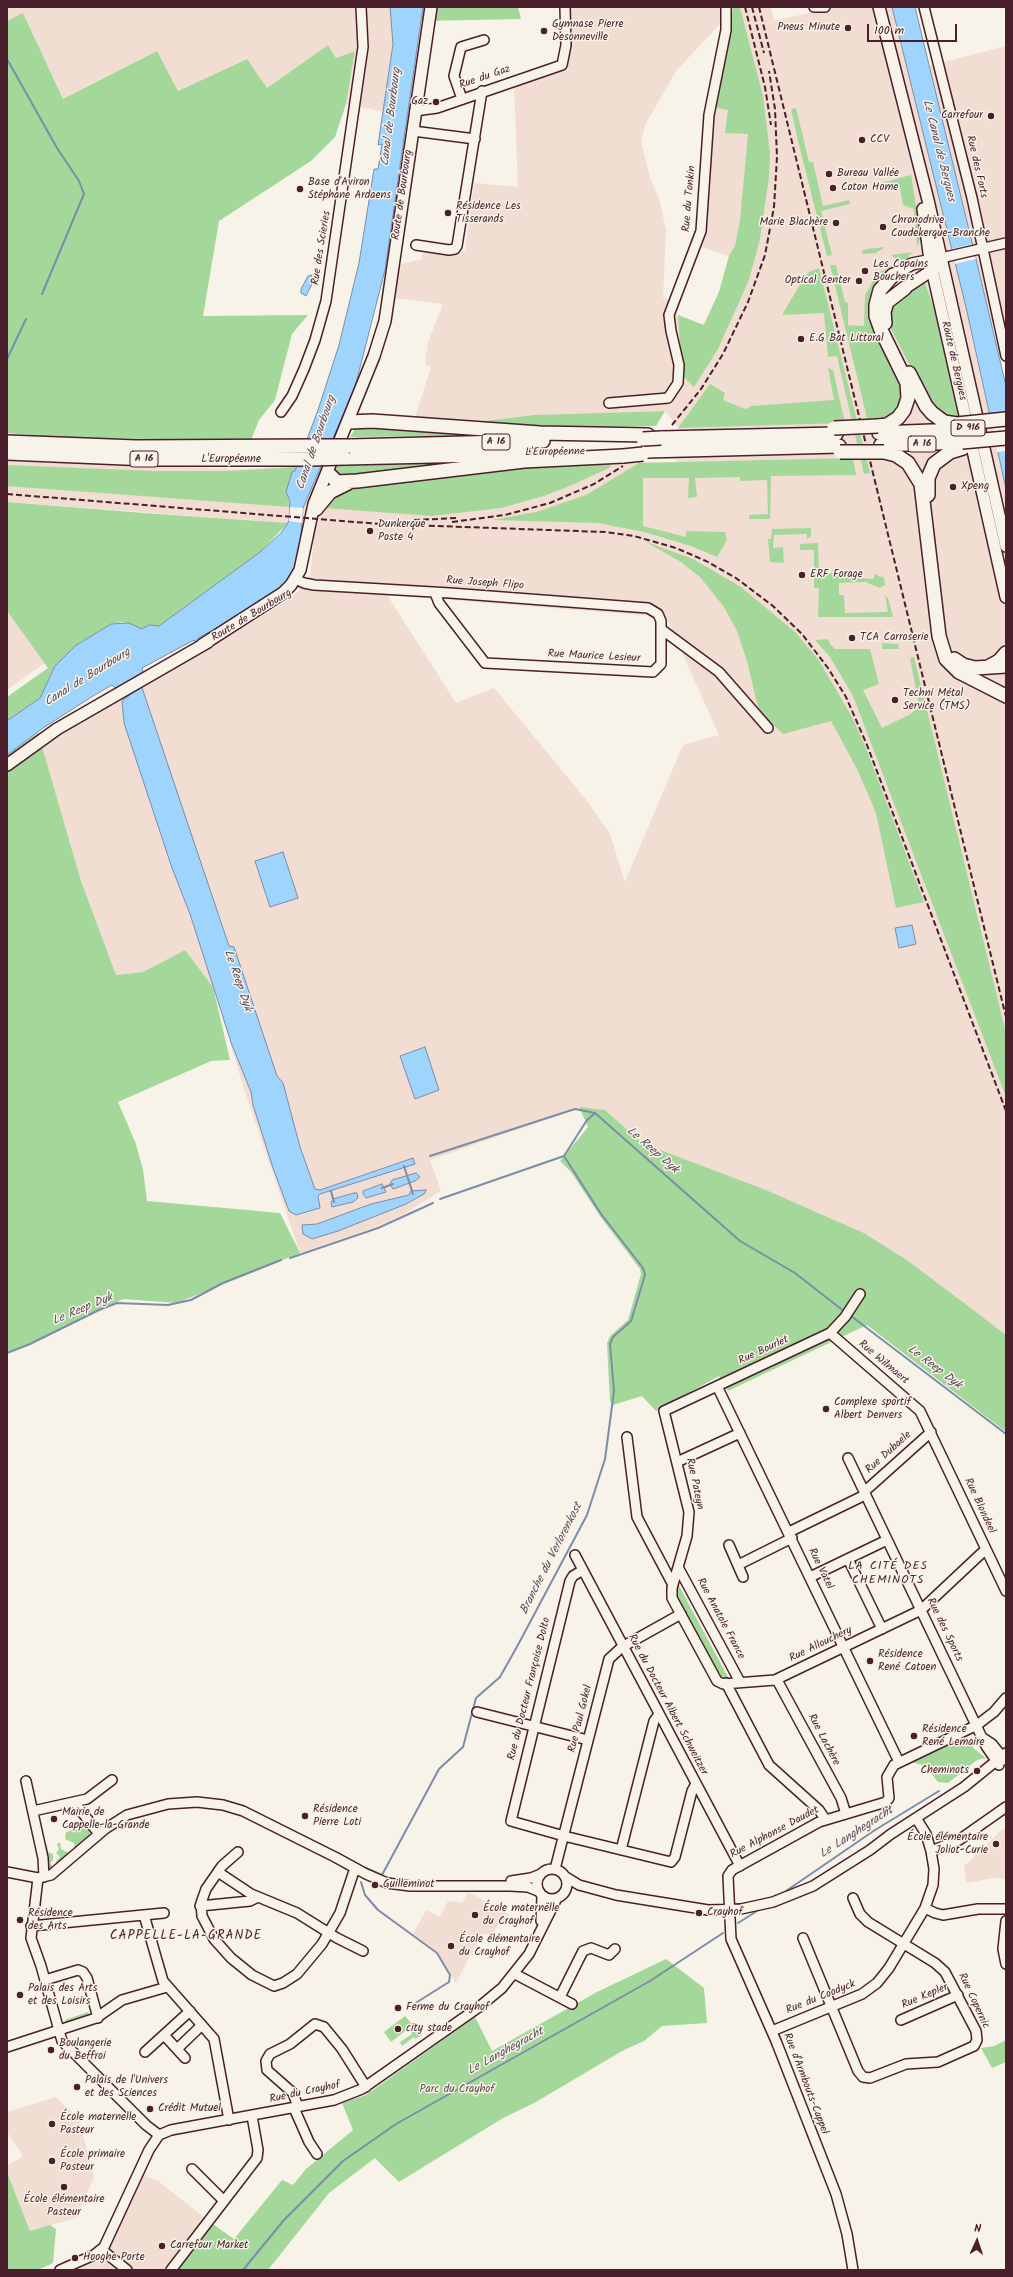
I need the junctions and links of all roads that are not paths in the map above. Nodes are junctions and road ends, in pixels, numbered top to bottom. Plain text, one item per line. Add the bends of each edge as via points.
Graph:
1 (361, 7) edge
2 (431, 7) edge
3 (566, 7) edge
4 (726, 7) edge
5 (814, 7) edge
6 (825, 7) edge
7 (879, 7) edge
8 (924, 7) edge
9 (484, 40) dead end
10 (482, 91) junction
11 (462, 99) junction
12 (416, 111) junction
13 (412, 131) junction
14 (475, 139) junction
15 (919, 170) junction
16 (1006, 243) edge
17 (416, 245) dead end
18 (978, 249) junction
19 (946, 257) junction
20 (930, 260) junction
21 (932, 271) junction
22 (893, 275) joint
23 (905, 288) joint
24 (1006, 356) edge
25 (364, 380) junction
26 (609, 403) dead end
27 (281, 412) dead end
28 (1006, 419) edge
29 (349, 420) junction
30 (1006, 426) edge
31 (960, 436) junction
32 (1006, 438) edge
33 (881, 439) junction
34 (837, 440) junction
35 (7, 442) edge
36 (755, 442) junction
37 (710, 443) junction
38 (1006, 444) edge
39 (645, 445) junction
40 (347, 452) junction
41 (7, 454) edge
42 (626, 454) junction
43 (329, 470) junction
44 (357, 481) junction
45 (316, 509) junction
46 (1006, 546) edge
47 (298, 581) junction
48 (435, 593) junction
49 (1006, 597) edge
50 (661, 629) junction
51 (1006, 653) edge
52 (1006, 666) edge
53 (984, 668) junction
54 (980, 682) junction
55 (1006, 684) edge
56 (1006, 696) edge
57 (768, 728) dead end
58 (7, 765) edge
59 (860, 1294) dead end
60 (830, 1333) junction
61 (717, 1386) junction
62 (664, 1411) joint
63 (931, 1432) junction
64 (740, 1433) junction
65 (627, 1437) dead end
66 (848, 1458) dead end
67 (677, 1462) junction
68 (865, 1493) junction
69 (790, 1535) junction
70 (887, 1540) junction
71 (729, 1545) dead end
72 (986, 1549) junction
73 (575, 1555) dead end
74 (848, 1559) junction
75 (738, 1564) junction
76 (678, 1568) junction
77 (583, 1570) junction
78 (743, 1577) dead end
79 (810, 1577) junction
80 (673, 1585) junction
81 (1006, 1591) edge
82 (921, 1610) junction
83 (681, 1614) junction
84 (882, 1629) junction
85 (622, 1646) junction
86 (844, 1647) junction
87 (777, 1680) junction
88 (740, 1682) junction
89 (726, 1683) junction
90 (1006, 1698) edge
91 (477, 1712) dead end
92 (659, 1714) junction
93 (977, 1725) junction
94 (533, 1726) junction
95 (588, 1740) junction
96 (1003, 1760) edge
97 (899, 1762) junction
98 (112, 1780) dead end
99 (26, 1781) dead end
100 (696, 1784) junction
101 (74, 1802) junction
102 (1006, 1807) edge
103 (33, 1811) junction
104 (846, 1814) junction
105 (825, 1819) junction
106 (918, 1820) junction
107 (99, 1834) junction
108 (564, 1836) junction
109 (621, 1850) junction
110 (931, 1851) junction
111 (238, 1852) dead end
112 (740, 1866) junction
113 (355, 1868) junction
114 (555, 1869) junction
115 (7, 1872) edge
116 (218, 1872) junction
117 (541, 1874) junction
118 (566, 1877) junction
119 (41, 1878) junction
120 (478, 1885) junction
121 (540, 1893) junction
122 (616, 1895) junction
123 (561, 1896) junction
124 (258, 1897) junction
125 (853, 1898) dead end
126 (200, 1906) junction
127 (925, 1908) junction
128 (1006, 1909) edge
129 (729, 1910) junction
130 (164, 1913) dead end
131 (144, 1915) junction
132 (1006, 1922) edge
133 (31, 1926) junction
134 (329, 1933) junction
135 (538, 1934) junction
136 (803, 1938) dead end
137 (904, 1944) junction
138 (616, 1949) dead end
139 (363, 1951) dead end
140 (1006, 1964) edge
141 (515, 1974) junction
142 (45, 1980) junction
143 (167, 1987) junction
144 (958, 1995) junction
145 (560, 1997) junction
146 (572, 2004) dead end
147 (831, 2007) junction
148 (190, 2011) junction
149 (98, 2018) junction
150 (901, 2020) dead end
151 (202, 2025) junction
152 (60, 2031) junction
153 (772, 2031) junction
154 (164, 2035) junction
155 (7, 2047) edge
156 (177, 2049) junction
157 (145, 2052) dead end
158 (185, 2058) dead end
159 (366, 2087) junction
160 (296, 2108) junction
161 (252, 2116) junction
162 (229, 2120) junction
163 (159, 2135) junction
164 (317, 2154) dead end
165 (192, 2169) dead end
166 (224, 2201) junction
167 (102, 2250) junction
168 (60, 2270) edge
169 (127, 2270) edge
170 (171, 2270) edge
171 (853, 2270) edge

1 - 27 street, Rue des Scieries via 363,48 326,301 304,369 292,396
2 - 12 main road, Route de Bourbourg
3 - 10 street, Rue du Gaz via 566,45 562,65
4 - 26 street, Rue du Tonkin via 726,30 709,115 701,231 669,315 679,380 668,398
5 - 6 street
7 - 15 main road, Route de Bergues / D 916
8 - 18 street, Rue des Forts via 972,198
9 - 11 street via 461,47 454,76
10 - 11 street, Rue du Gaz
10 - 14 street
11 - 12 street, Rue du Gaz via 427,111
12 - 13 main road, Route de Bourbourg
13 - 14 street
13 - 25 main road, Route de Bourbourg via 388,309 379,344
14 - 17 street via 457,248 449,250
15 - 19 main road, Route de Bergues / D 916
15 - 20 main road, Route de Bergues / D 916
16 - 18 street
18 - 19 street
18 - 24 street, Rue des Forts via 989,282
19 - 20 main road
19 - 21 main road
19 - 46 main road, Route de Bergues / D 916
20 - 21 main road, Route de Bergues / D 916
20 - 22 main road via 910,265
21 - 23 main road
21 - 49 main road, Route de Bergues / D 916
22 - 33 highway via 880,290 876,316 907,383 908,398 904,410 890,424
23 - 31 highway via 887,302 884,315 886,326 926,406
25 - 29 main road, Route de Bourbourg
25 - 29 main road, Route de Bourbourg
28 - 31 highway, bridge
29 - 39 highway via 540,433
29 - 43 main road, Route de Bourbourg
30 - 31 highway, L'Européenne / A 16
31 - 32 highway, L'Européenne / A 16, bridge
31 - 33 highway, L'Européenne / A 16
31 - 38 highway
31 - 53 highway via 950,452 936,461 930,472 927,488 947,646 950,654 958,662 971,668
33 - 34 highway, L'Européenne / A 16
33 - 34 highway, bridge
33 - 54 highway via 908,463 921,484 939,636 944,654 954,669
34 - 36 highway, L'Européenne / A 16
34 - 36 highway
35 - 40 highway, L'Européenne / A 16, bridge via 141,447 285,447
36 - 37 highway, L'Européenne / A 16
37 - 39 highway
37 - 39 highway, L'Européenne / A 16, bridge via 663,437
39 - 40 highway, L'Européenne / A 16
39 - 42 highway, bridge
40 - 41 highway, L'Européenne / A 16, bridge via 280,459 142,459
40 - 42 highway, L'Européenne / A 16
42 - 44 highway via 524,461
43 - 44 highway via 337,482
43 - 45 main road, Route de Bourbourg
43 - 47 main road, Route de Bourbourg via 311,512
44 - 45 highway via 333,489
45 - 47 main road, Route de Bourbourg via 307,567
47 - 48 street, Rue Joseph Flipo
47 - 58 main road, Route de Bourbourg via 294,592 283,601 202,645 47,736
48 - 50 street, Rue Joseph Flipo via 648,608 659,616
48 - 50 street, Rue Maurice Lesieur via 439,603 486,663 652,672 661,664
50 - 57 street via 719,672
51 - 53 highway via 996,663
52 - 53 highway
54 - 55 highway via 992,686
54 - 56 highway
59 - 60 street, Rue Bourlet via 845,1317
60 - 61 street, Rue Bourlet
60 - 63 street, Rue Wilmaert via 914,1406 922,1414
61 - 62 street, Rue Bourlet
61 - 64 street, Rue Vatel
62 - 67 street, Rue Pateyn
63 - 68 street, Rue Dubaele
63 - 72 street, Rue Blondeel
64 - 67 street
64 - 69 street, Rue Vatel
65 - 80 street via 637,1517
66 - 68 street, Rue des Sports
67 - 76 street, Rue Pateyn via 689,1513 687,1536
68 - 69 street, Rue Dubaele
68 - 70 street, Rue des Sports
69 - 75 street, Rue Dubaele
69 - 79 street, Rue Vatel
70 - 74 street
70 - 82 street, Rue des Sports
71 - 75 street
72 - 81 street, Rue Blondeel
72 - 82 street, Rue Allouchery
73 - 77 street, Rue du Docteur Albert Schweitzer
74 - 79 street
74 - 84 street
75 - 78 street
76 - 80 street, Rue Pateyn
76 - 88 street, Rue Anatole France
77 - 85 street, Rue du Docteur Albert Schweitzer
77 - 94 street, Rue du Docteur Françoise Dolto via 570,1581
79 - 86 street, Rue Vatel
80 - 83 street via 671,1596
82 - 84 street, Rue Allouchery
82 - 93 street, Rue des Sports
83 - 85 street, Rue Paul Gokel
83 - 89 street via 716,1680
84 - 86 street, Rue Allouchery
85 - 92 street, Rue du Docteur Albert Schweitzer
85 - 95 street, Rue Paul Gokel via 613,1653 608,1662
86 - 87 street, Rue Allouchery
86 - 97 street, Rue Vatel
87 - 88 street, Rue Allouchery
87 - 104 street, Rue Lachère via 841,1798
88 - 89 street, Rue Allouchery
89 - 105 street via 769,1765 817,1808
90 - 93 street
91 - 94 street
92 - 100 street, Rue du Docteur Albert Schweitzer
92 - 109 street via 654,1721
93 - 96 street, Rue des Sports via 982,1737 992,1744
93 - 97 street
94 - 95 street
94 - 108 street, Rue du Docteur Françoise Dolto via 510,1821
95 - 108 street, Rue Paul Gokel
96 - 106 street
97 - 104 street, Rue Alphonse Daudet via 891,1768 887,1777 888,1801
98 - 101 street via 89,1798
99 - 103 street
100 - 109 street via 692,1789 673,1861 667,1862
100 - 112 street, Rue du Docteur Albert Schweitzer
101 - 103 street
101 - 107 street
102 - 110 street via 959,1840
103 - 119 street via 43,1858
104 - 105 street, Rue Alphonse Daudet
105 - 112 street, Rue Alphonse Daudet
106 - 110 street, Rue du Coodyck
106 - 129 street via 823,1880 796,1894 767,1904
107 - 113 street via 119,1819 144,1809 176,1803 213,1804 247,1813
107 - 119 street via 58,1870
108 - 109 street
108 - 114 street, Rue Paul Gokel
110 - 127 street, Rue du Coodyck via 933,1882
111 - 116 street
112 - 129 street, Rue Alphonse Daudet via 732,1870 728,1876
113 - 120 street via 375,1879 401,1885
113 - 134 street via 341,1909
114 - 117 street
114 - 118 street
115 - 119 street
116 - 124 street
116 - 126 street via 204,1892
117 - 120 street via 522,1880
117 - 121 street via 537,1881
118 - 122 street via 579,1885
118 - 123 street via 567,1887
119 - 133 street
120 - 121 street via 522,1886
121 - 123 street via 550,1899
121 - 135 street, Rue du Crayhof via 543,1911
122 - 123 street via 578,1892
122 - 129 street via 701,1909
123 - 135 street, Rue du Crayhof
124 - 126 street via 250,1901
124 - 134 street via 297,1913
125 - 137 street, Rue Copernic via 866,1920
126 - 134 street via 205,1923 223,1950 248,1972 271,1985 283,1983 296,1974
127 - 128 street via 943,1915 978,1909
127 - 137 street, Rue du Coodyck
129 - 153 street, Rue d'Armbouts-Cappel via 731,1939
130 - 131 street
131 - 133 street
131 - 143 street via 161,1976
132 - 140 street via 1003,1948
133 - 142 street via 32,1941
134 - 139 street
135 - 141 street, Rue du Crayhof via 529,1954
136 - 147 street
137 - 144 street, Rue Copernic via 941,1967
137 - 147 street, Rue du Coodyck via 874,1986
138 - 145 street via 609,1956 593,1948 584,1950
141 - 145 street
141 - 159 street, Rue du Crayhof via 485,2002
142 - 149 street via 78,1970 83,1972
142 - 152 street
143 - 148 street
143 - 149 street via 122,2000
144 - 147 street, Rue Copernic via 975,2028 977,2042 972,2048 941,2061 906,2064 865,2078 858,2071
144 - 150 street, Rue Kepler
145 - 146 street
147 - 153 street, Rue du Coodyck
148 - 151 street
148 - 154 street
149 - 152 street
151 - 156 street
151 - 162 street via 215,2042
152 - 155 street
152 - 163 street via 64,2043
153 - 171 street, Rue d'Armbouts-Cappel via 838,2198
154 - 156 street
154 - 157 street
156 - 158 street
159 - 160 street, Rue du Crayhof via 338,2099
159 - 160 street via 342,2049 324,2027 315,2024 290,2044 270,2054 266,2061 267,2070 293,2093
160 - 161 street, Rue du Crayhof
160 - 164 street via 309,2142
161 - 162 street, Rue du Crayhof
161 - 166 street via 258,2156
162 - 163 street, Rue du Crayhof via 171,2130
163 - 167 street via 149,2150
165 - 166 street
166 - 170 street
167 - 168 street
167 - 169 street

